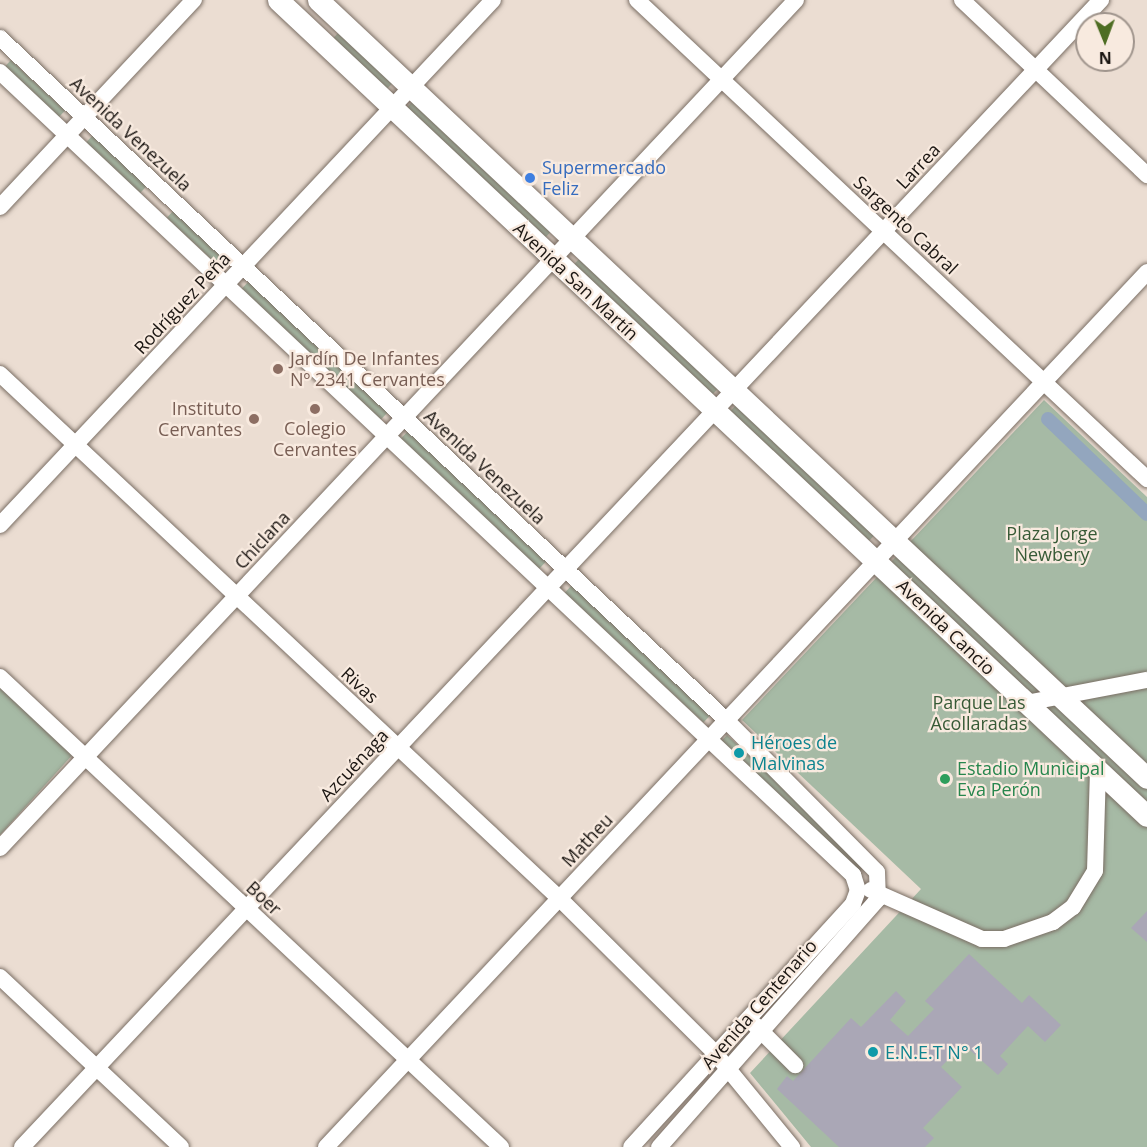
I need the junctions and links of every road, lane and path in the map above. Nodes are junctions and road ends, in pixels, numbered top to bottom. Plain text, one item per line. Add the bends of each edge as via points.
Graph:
1 (194, 0) edge
2 (278, 0) edge
3 (318, 0) edge
4 (493, 0) edge
5 (637, 0) edge
6 (796, 0) edge
7 (962, 0) edge
8 (1101, 0) edge
9 (0, 38) edge
10 (1035, 69) junction
11 (0, 72) edge
12 (722, 80) junction
13 (411, 87) junction
14 (392, 108) junction
15 (84, 117) junction
16 (67, 135) junction
17 (1147, 175) edge
18 (0, 207) edge
19 (883, 231) junction
20 (572, 239) junction
21 (553, 259) junction
22 (243, 266) junction
23 (1147, 272) edge
24 (226, 284) junction
25 (0, 374) edge
26 (1044, 382) junction
27 (734, 390) junction
28 (715, 410) junction
29 (404, 418) junction
30 (388, 435) junction
31 (75, 445) junction
32 (1147, 479) edge
33 (0, 525) edge
34 (895, 541) junction
35 (876, 560) junction
36 (566, 569) junction
37 (549, 587) junction
38 (237, 596) junction
39 (0, 677) edge
40 (1147, 680) edge
41 (1062, 698) junction
42 (1026, 703) junction
43 (726, 720) junction
44 (710, 737) junction
45 (398, 747) junction
46 (85, 758) junction
47 (1098, 769) junction
48 (1147, 777) edge
49 (1147, 816) edge
50 (0, 848) edge
51 (881, 886) junction
52 (858, 890) junction
53 (559, 898) junction
54 (246, 909) junction
55 (0, 977) edge
56 (747, 1018) junction
57 (761, 1031) junction
58 (408, 1059) junction
59 (720, 1063) junction
60 (795, 1065) dead end
61 (97, 1068) junction
62 (22, 1147) edge
63 (181, 1147) edge
64 (326, 1147) edge
65 (501, 1147) edge
66 (631, 1147) edge
67 (659, 1147) edge
68 (792, 1147) edge

1 - 15 street
2 - 14 main road, Avenida San Martín
3 - 13 main road, Avenida San Martín
4 - 13 street, Rodríguez Peña
5 - 12 street, Sargento Cabral
6 - 12 street, Chiclana
7 - 10 street
8 - 10 street, Larrea
9 - 15 street, Avenida Venezuela
10 - 17 street
10 - 19 street, Larrea
11 - 16 street
12 - 19 street, Sargento Cabral
12 - 20 street, Chiclana
13 - 14 street, Rodríguez Peña
13 - 20 main road, Avenida San Martín
14 - 21 main road, Avenida San Martín
14 - 22 street, Rodríguez Peña
15 - 16 street
15 - 22 street, Avenida Venezuela
16 - 18 street
16 - 24 street
19 - 26 street, Sargento Cabral
19 - 27 street, Larrea
20 - 21 street, Chiclana
20 - 27 main road, Avenida San Martín
21 - 28 main road, Avenida San Martín
21 - 29 street, Chiclana
22 - 24 street, Rodríguez Peña
22 - 29 street, Avenida Venezuela
23 - 26 street, Matheu
24 - 30 street
24 - 31 street, Rodríguez Peña
25 - 31 street, Rivas
26 - 32 street, Sargento Cabral
26 - 34 street, Matheu
27 - 28 street, Larrea
27 - 34 main road, Avenida San Martín
28 - 35 main road, Avenida San Martín
28 - 36 street, Azcuénaga
29 - 30 street, Chiclana
29 - 36 street, Avenida Venezuela
30 - 37 street
30 - 38 street, Chiclana
31 - 33 street, Rodríguez Peña
31 - 38 street, Rivas
34 - 35 street, Matheu
34 - 41 main road, Avenida Cancio
35 - 42 main road, Avenida Cancio
35 - 43 street, Matheu
36 - 37 street, Azcuénaga
36 - 43 street, Avenida Venezuela
37 - 44 street
37 - 45 street, Azcuénaga
38 - 45 street, Rivas
38 - 46 street, Chiclana
39 - 46 street, Boer
40 - 41 street
41 - 42 street
41 - 48 main road, Avenida Cancio
42 - 47 main road, Avenida Cancio
43 - 44 street, Matheu
43 - 51 street, Avenida Venezuela via 872,866
44 - 52 street via 853,875
44 - 53 street, Matheu
45 - 53 street, Rivas
45 - 54 street, Azcuénaga
46 - 50 street, Chiclana
46 - 54 street, Boer
47 - 49 main road, Avenida Cancio
47 - 51 street via 1095,871 1074,907 1053,922 1004,939 982,939 942,925
51 - 52 street
51 - 57 street, Avenida Centenario
52 - 56 street, Avenida Centenario via 853,904
53 - 58 street, Matheu
53 - 59 street, Rivas
54 - 58 street, Boer
54 - 61 street, Azcuénaga
55 - 61 street
56 - 57 street
56 - 59 street, Avenida Centenario
57 - 59 street, Avenida Centenario
57 - 60 street
58 - 64 street, Matheu
58 - 65 street, Boer
59 - 66 street, Avenida Centenario
59 - 67 street, Avenida Centenario
59 - 68 street, Rivas
61 - 62 street, Azcuénaga
61 - 63 street

